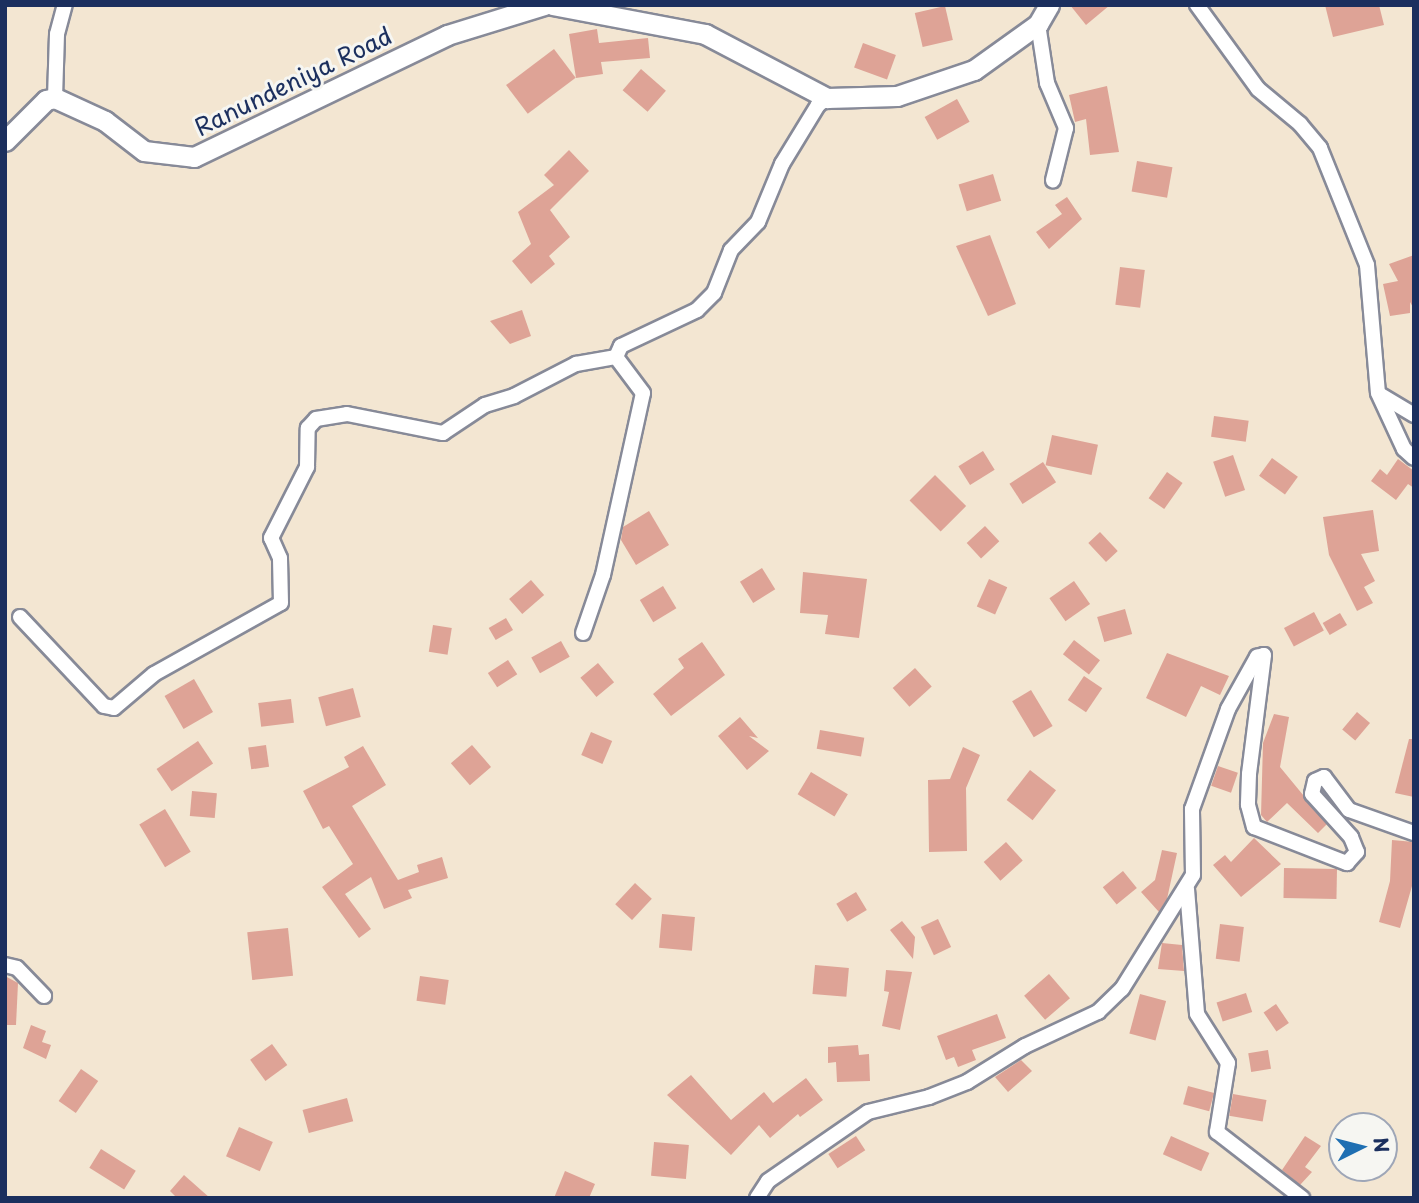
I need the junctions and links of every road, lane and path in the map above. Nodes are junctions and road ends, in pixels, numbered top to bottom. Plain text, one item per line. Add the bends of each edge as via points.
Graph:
1 (65, 5) edge
2 (544, 5) edge
3 (552, 5) edge
4 (1049, 5) edge
5 (1197, 5) edge
6 (1038, 24) junction
7 (55, 98) junction
8 (827, 98) junction
9 (5, 141) edge
10 (1054, 180) dead end
11 (616, 357) junction
12 (1378, 393) junction
13 (1414, 415) edge
14 (1414, 458) edge
15 (20, 617) dead end
16 (583, 633) dead end
17 (1414, 833) edge
18 (1187, 889) junction
19 (5, 965) edge
20 (44, 996) dead end
21 (757, 1198) edge
22 (1302, 1198) edge

1 - 7 street via 57,34
2 - 7 main road, Ranundeniya Road via 447,34 194,157 144,150 105,121
3 - 8 main road via 705,34
4 - 6 main road
5 - 12 street via 1258,89 1321,148 1367,265
6 - 8 main road via 974,70 897,96
6 - 10 street via 1047,83 1066,128
7 - 9 main road via 46,100
8 - 11 street via 782,164 758,222 731,250 714,293 697,310 621,346
11 - 15 street via 576,363 514,396 485,405 443,433 347,414 316,419 308,428 307,467 271,538 280,558 281,603 154,674 114,708 104,706
11 - 16 street via 643,393 603,575
12 - 13 street
12 - 14 street via 1404,449
17 - 18 street via 1349,810 1324,777 1315,781 1312,794 1351,837 1357,852 1347,863 1254,827 1248,806 1249,774 1264,655 1257,657 1228,709 1204,770 1192,808 1193,875
18 - 21 street via 1122,989 1098,1012 1025,1046 967,1082 868,1112 768,1181
18 - 22 street via 1198,1014 1228,1063 1217,1132
19 - 20 street via 18,968

